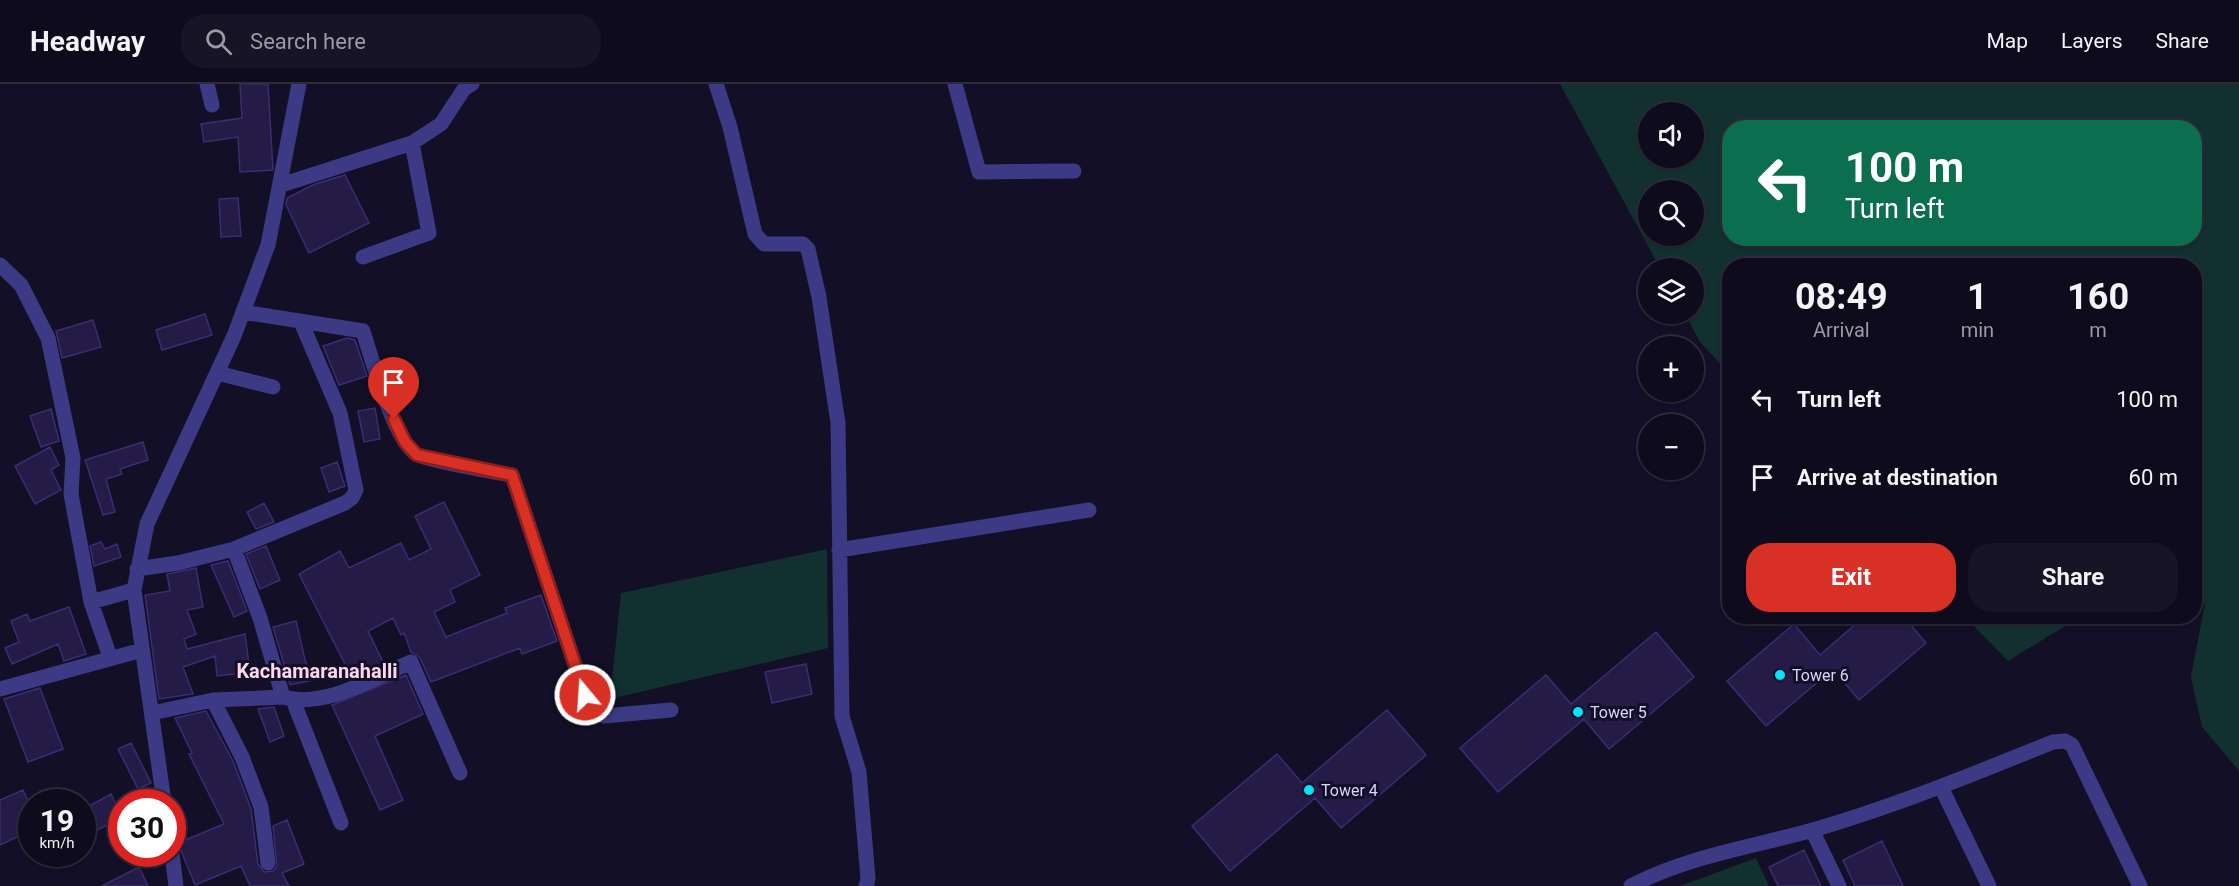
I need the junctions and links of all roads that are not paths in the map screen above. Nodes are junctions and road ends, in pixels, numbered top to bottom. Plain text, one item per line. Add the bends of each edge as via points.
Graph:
1 (207, 84) edge
2 (299, 84) edge
3 (472, 84) edge
4 (716, 84) edge
5 (955, 84) edge
6 (212, 105) dead end
7 (412, 143) junction
8 (1074, 171) dead end
9 (281, 185) junction
10 (363, 257) dead end
11 (0, 265) edge
12 (243, 312) junction
13 (301, 322) junction
14 (217, 373) junction
15 (273, 387) dead end
16 (1089, 510) dead end
17 (234, 549) junction
18 (839, 550) junction
19 (137, 569) junction
20 (134, 590) junction
21 (91, 602) junction
22 (142, 650) junction
23 (111, 657) junction
24 (0, 689) edge
25 (288, 698) junction
26 (213, 700) junction
27 (671, 710) dead end
28 (152, 713) junction
29 (460, 773) dead end
30 (1941, 787) junction
31 (162, 789) edge
32 (341, 823) dead end
33 (1812, 830) junction
34 (268, 863) dead end
35 (174, 867) edge
36 (176, 886) edge
37 (866, 886) edge
38 (1631, 886) edge
39 (1839, 886) edge
40 (1989, 886) edge
41 (2140, 886) edge

1 - 6 street
2 - 9 street
3 - 7 street via 458,97 441,124
4 - 18 street via 755,234 765,244 803,244 808,249 838,423
5 - 8 street via 979,172
7 - 9 street
7 - 10 street via 429,233
9 - 12 street via 268,244
11 - 21 street via 21,285 48,338 73,458 71,494
12 - 13 street
12 - 14 street
13 - 17 street via 340,413 356,490 345,503
13 - 27 street via 363,331 394,419 405,442 417,455 512,475 593,712 604,716
14 - 15 street
14 - 19 street via 147,524
16 - 18 street
17 - 19 street
17 - 25 street
18 - 37 street via 842,716 859,772
19 - 20 street
20 - 21 street
20 - 22 street
21 - 23 street
22 - 23 street
22 - 28 street
23 - 24 street
25 - 26 street
25 - 29 street via 332,696 411,662
25 - 32 street
26 - 28 street
26 - 34 street via 242,757 261,807
28 - 31 street
30 - 33 street
30 - 40 street
30 - 41 street via 2053,742 2065,741 2072,745
33 - 38 street via 1736,847
33 - 39 street
35 - 36 street

